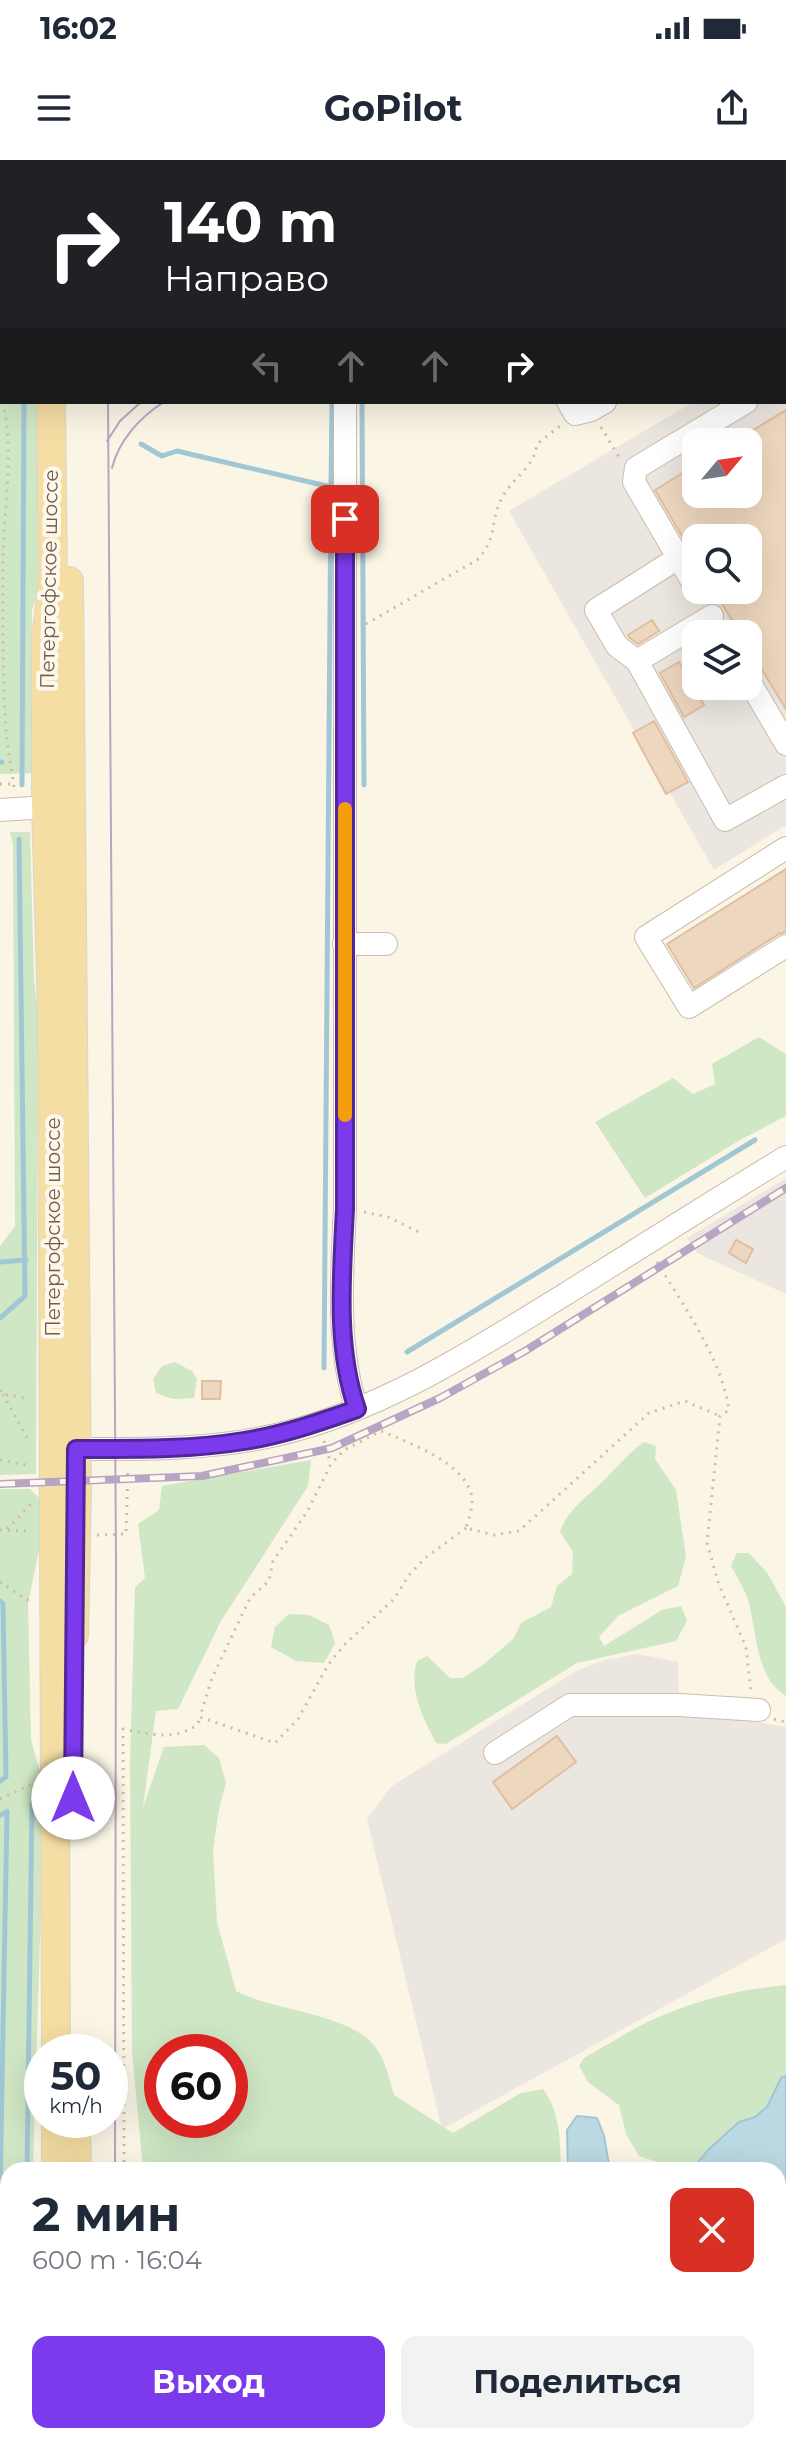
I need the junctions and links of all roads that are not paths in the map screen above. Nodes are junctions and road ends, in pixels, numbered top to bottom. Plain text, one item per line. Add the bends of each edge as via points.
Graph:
1 (51, 404) edge
2 (68, 404) edge
3 (345, 404) edge
4 (743, 404) edge
5 (678, 558) junction
6 (682, 565) edge
7 (682, 641) edge
8 (637, 661) junction
9 (760, 700) edge
10 (786, 744) edge
11 (786, 786) edge
12 (7, 804) edge
13 (58, 807) junction
14 (786, 848) edge
15 (344, 944) junction
16 (386, 944) dead end
17 (786, 946) edge
18 (786, 1157) edge
19 (357, 1409) junction
20 (55, 1456) junction
21 (759, 1710) road end
22 (495, 1753) dead end
23 (56, 2034) edge
24 (75, 2034) edge
25 (56, 2138) edge
26 (76, 2138) edge
27 (56, 2162) edge
28 (77, 2162) edge

1 - 13 main road, Петергофское шоссе via 53,580 46,639
2 - 13 main road, Петергофское шоссе
3 - 15 street
4 - 5 street via 636,468 634,482
5 - 6 street
5 - 8 street via 596,610 617,646
7 - 8 street
8 - 11 street via 725,820
9 - 10 street
12 - 13 street
13 - 20 main road, Петергофское шоссе via 74,1015
14 - 17 street via 646,937 689,1007
15 - 16 street
15 - 19 street via 341,1296
18 - 19 street via 453,1364
19 - 20 street via 242,1442
20 - 23 main road, Петергофское шоссе
20 - 24 main road, Петергофское шоссе via 73,1702
21 - 22 street via 570,1705
25 - 27 main road
26 - 28 main road

